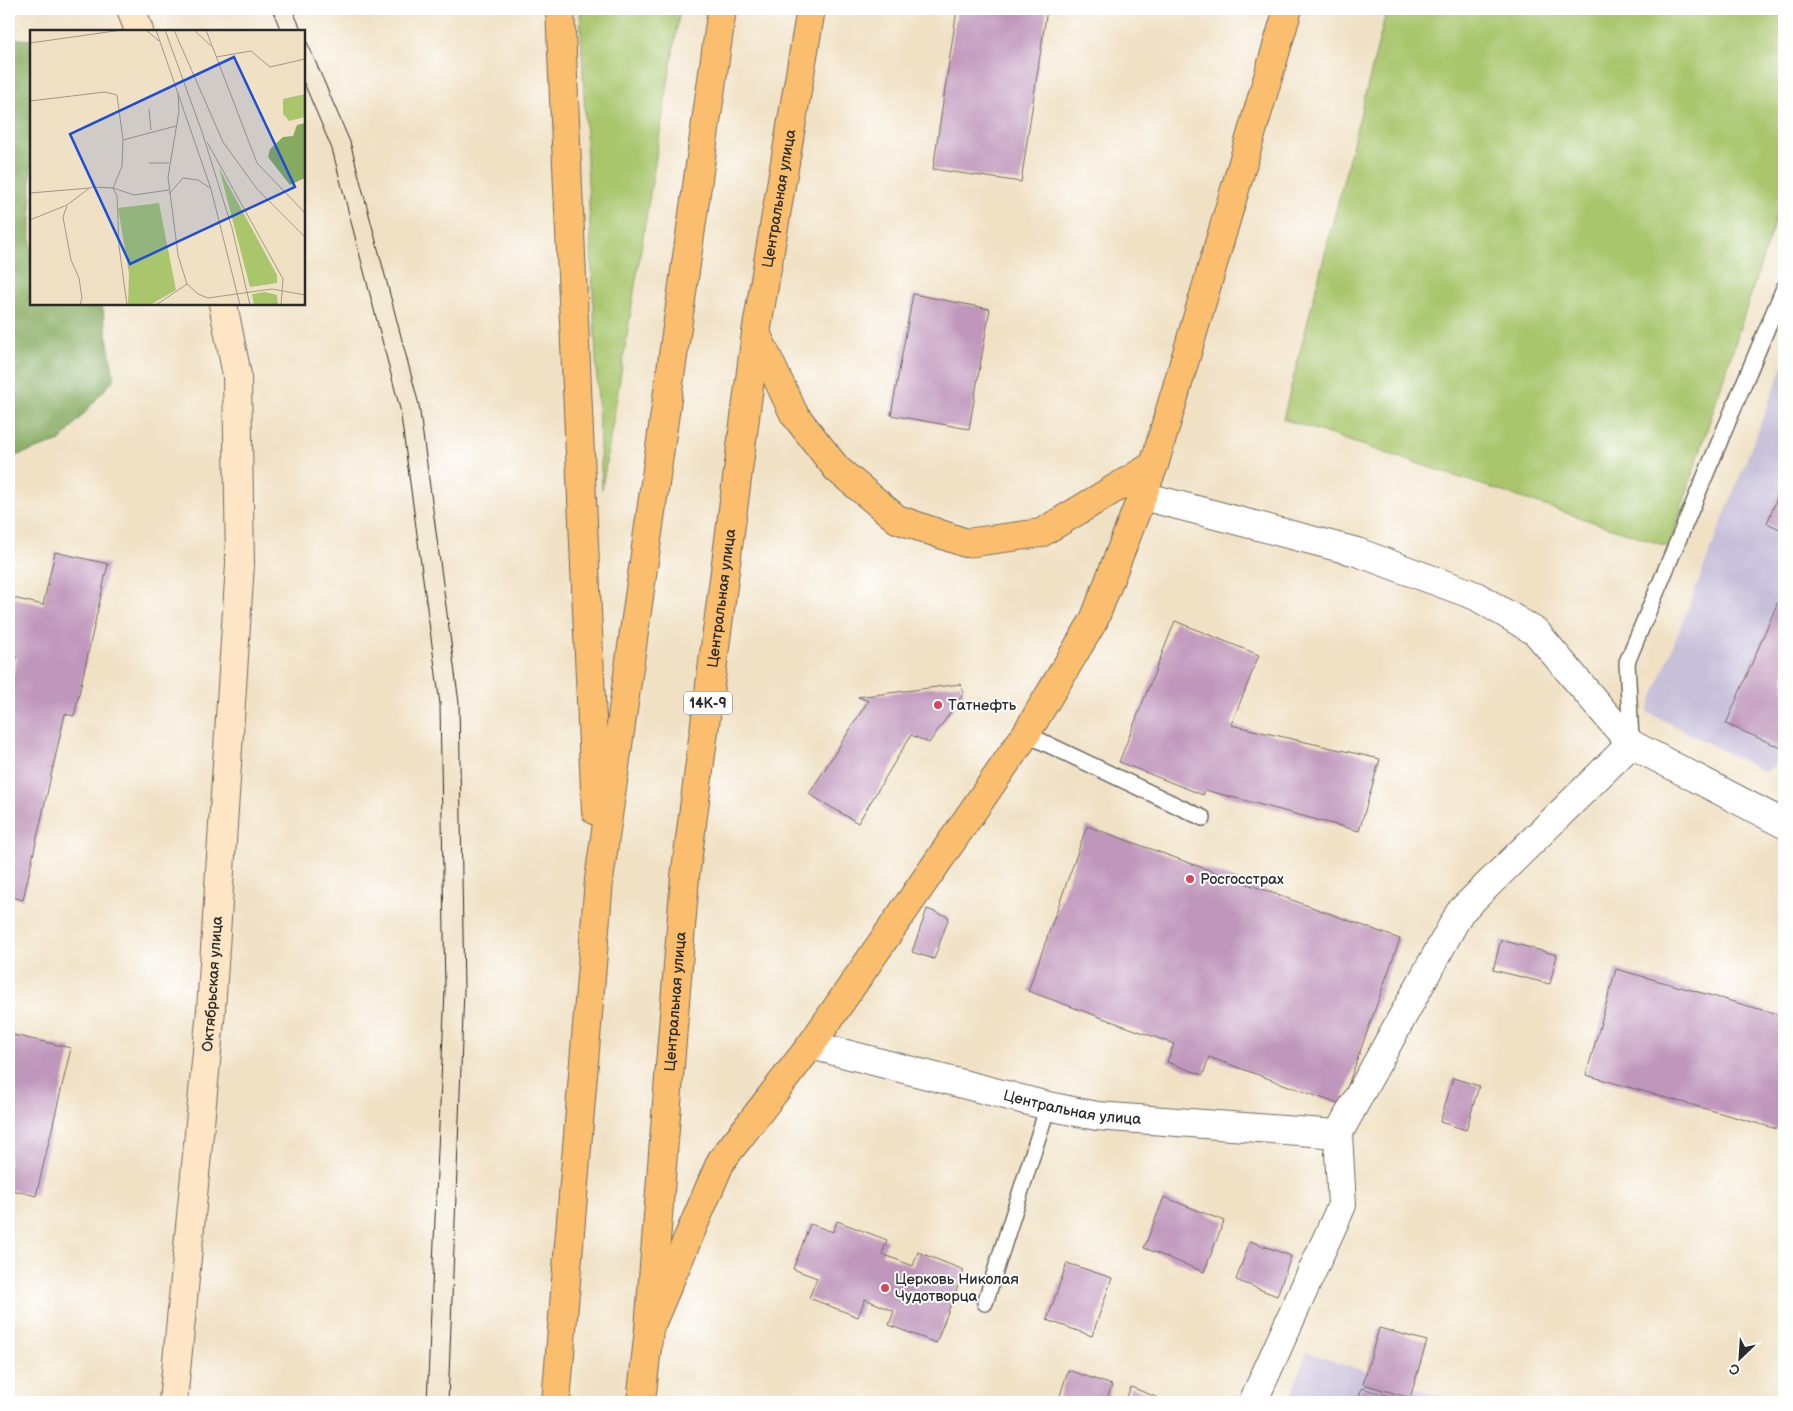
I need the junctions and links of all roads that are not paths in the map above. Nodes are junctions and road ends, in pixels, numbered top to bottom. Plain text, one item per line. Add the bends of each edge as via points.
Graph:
1 (131, 9) edge
2 (560, 9) edge
3 (722, 9) edge
4 (811, 9) edge
5 (1288, 9) edge
6 (139, 30) edge
7 (1784, 288) edge
8 (223, 305) edge
9 (756, 333) junction
10 (1154, 465) junction
11 (1143, 496) junction
12 (1026, 734) junction
13 (1631, 744) junction
14 (1203, 818) dead end
15 (1784, 824) edge
16 (599, 880) junction
17 (810, 1045) junction
18 (1048, 1106) junction
19 (1338, 1134) junction
20 (985, 1303) dead end
21 (649, 1329) junction
22 (173, 1402) edge
23 (556, 1402) edge
24 (642, 1402) edge
25 (1253, 1402) edge

1 - 6 street
2 - 16 main road
3 - 16 main road
4 - 9 main road, Центральная улица / 14К-9
5 - 10 main road
7 - 13 lane via 1627,662
8 - 22 street, Октябрьская улица via 236,376 240,564 211,1010
9 - 10 main road via 794,414 837,469 897,519 966,543 1041,533
9 - 21 main road, Центральная улица / 14К-9 via 685,877
10 - 11 main road
11 - 12 main road via 1094,620
11 - 13 street via 1358,552 1476,596 1536,632
12 - 14 lane
12 - 17 main road
13 - 15 street
13 - 19 street via 1460,912
16 - 23 main road
17 - 18 street, Центральная улица
17 - 21 main road via 721,1161
18 - 19 street, Центральная улица via 1098,1116
18 - 20 lane
19 - 25 street via 1342,1205
21 - 24 main road, Центральная улица / 14К-9

